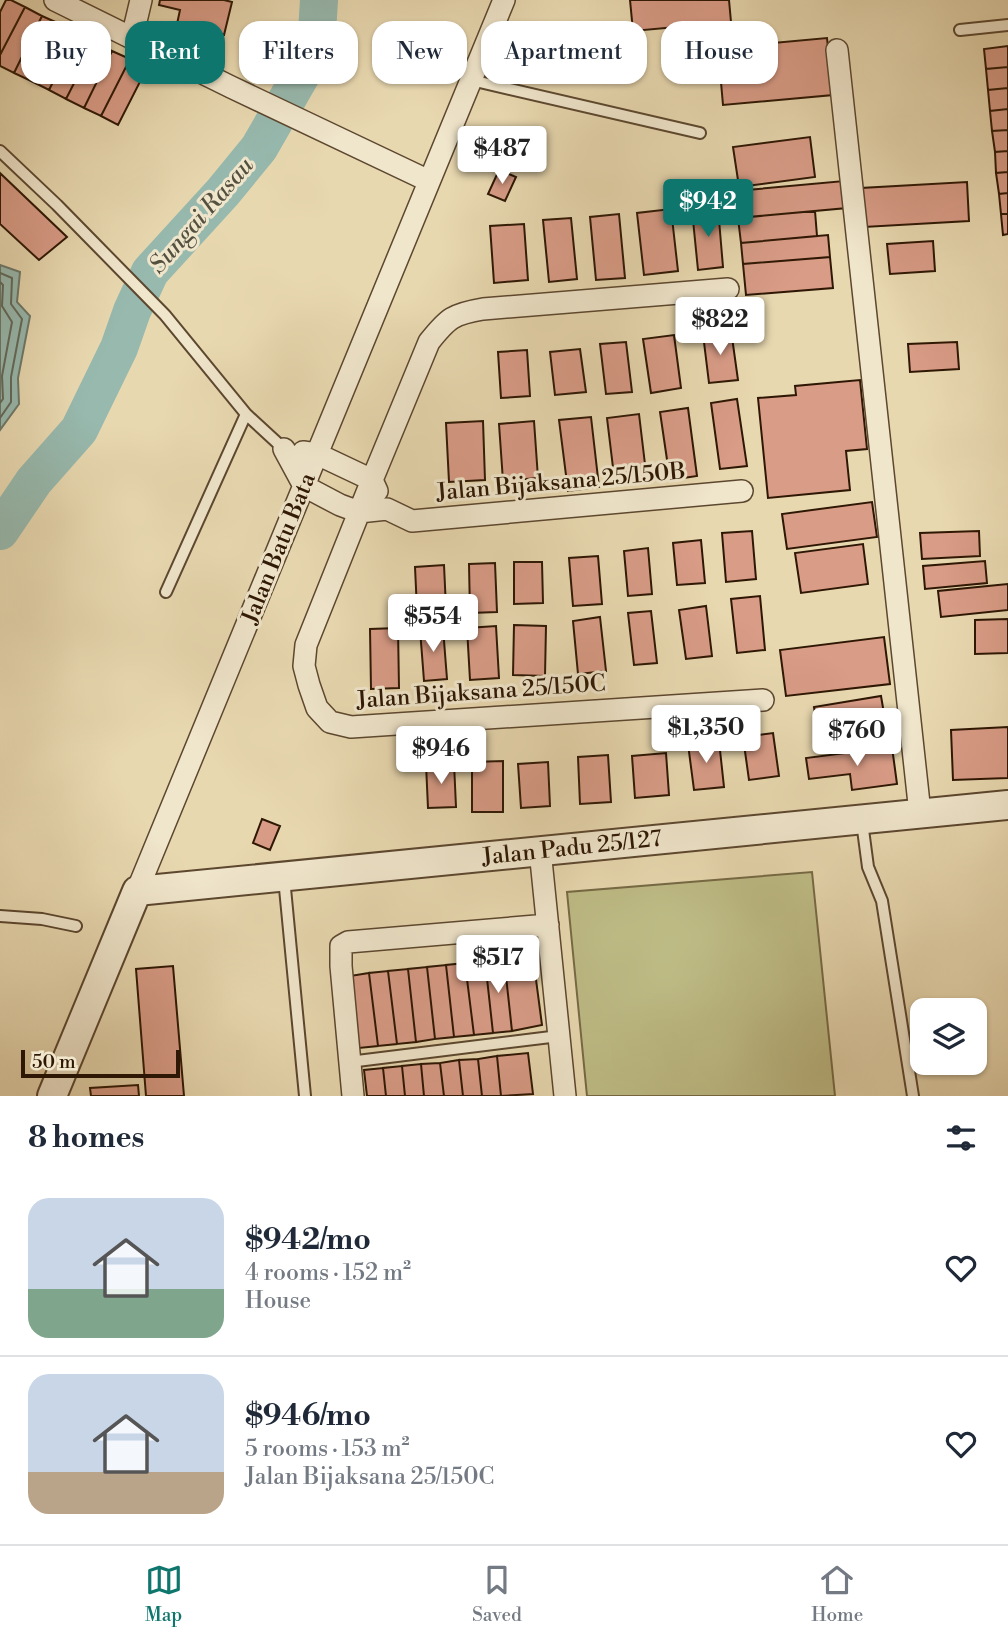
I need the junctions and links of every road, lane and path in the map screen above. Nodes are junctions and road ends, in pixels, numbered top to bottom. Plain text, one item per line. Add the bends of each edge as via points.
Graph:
1 (55, 0) edge
2 (141, 0) edge
3 (504, 0) edge
4 (136, 21) edge
5 (1008, 25) edge
6 (960, 30) dead end
7 (125, 35) edge
8 (837, 50) dead end
9 (471, 79) junction
10 (223, 84) edge
11 (700, 133) dead end
12 (0, 151) edge
13 (429, 181) junction
14 (728, 289) dead end
15 (246, 414) junction
16 (284, 449) junction
17 (317, 454) junction
18 (372, 480) junction
19 (304, 486) junction
20 (742, 491) dead end
21 (387, 509) junction
22 (359, 512) junction
23 (166, 592) dead end
24 (762, 700) dead end
25 (1008, 805) edge
26 (920, 813) junction
27 (862, 819) junction
28 (540, 850) junction
29 (284, 875) junction
30 (137, 891) junction
31 (0, 916) edge
32 (76, 926) dead end
33 (548, 926) junction
34 (559, 1036) junction
35 (349, 1062) junction
36 (52, 1096) edge
37 (305, 1096) edge
38 (353, 1096) edge
39 (565, 1096) edge
40 (913, 1096) edge

1 - 7 street
2 - 4 street
3 - 9 street, Jalan Batu Bata
5 - 6 lane
8 - 26 street
9 - 11 lane
9 - 13 street, Jalan Batu Bata
10 - 13 street
12 - 15 lane via 165,314
13 - 17 street, Jalan Batu Bata
14 - 18 street via 483,309 454,317 429,342
15 - 16 lane
15 - 23 lane
16 - 17 street
16 - 19 street
17 - 18 street
17 - 19 street, Jalan Batu Bata
18 - 21 street
18 - 22 street
19 - 22 street
19 - 30 street, Jalan Batu Bata
20 - 21 street, Jalan Bijaksana 25/150B via 412,520
21 - 22 street
22 - 24 street, Jalan Bijaksana 25/150C via 306,645 304,666 309,685 317,708 330,722 351,727
25 - 26 street, Jalan Padu 25/127
26 - 27 street, Jalan Padu 25/127
27 - 28 street, Jalan Padu 25/127
27 - 40 lane via 868,867 882,901
28 - 29 street, Jalan Padu 25/127
28 - 33 street
29 - 30 street, Jalan Padu 25/127
29 - 37 lane
30 - 36 street, Jalan Batu Bata
31 - 32 lane
33 - 34 street
33 - 35 street via 341,946
34 - 35 lane
34 - 39 street
35 - 38 street

